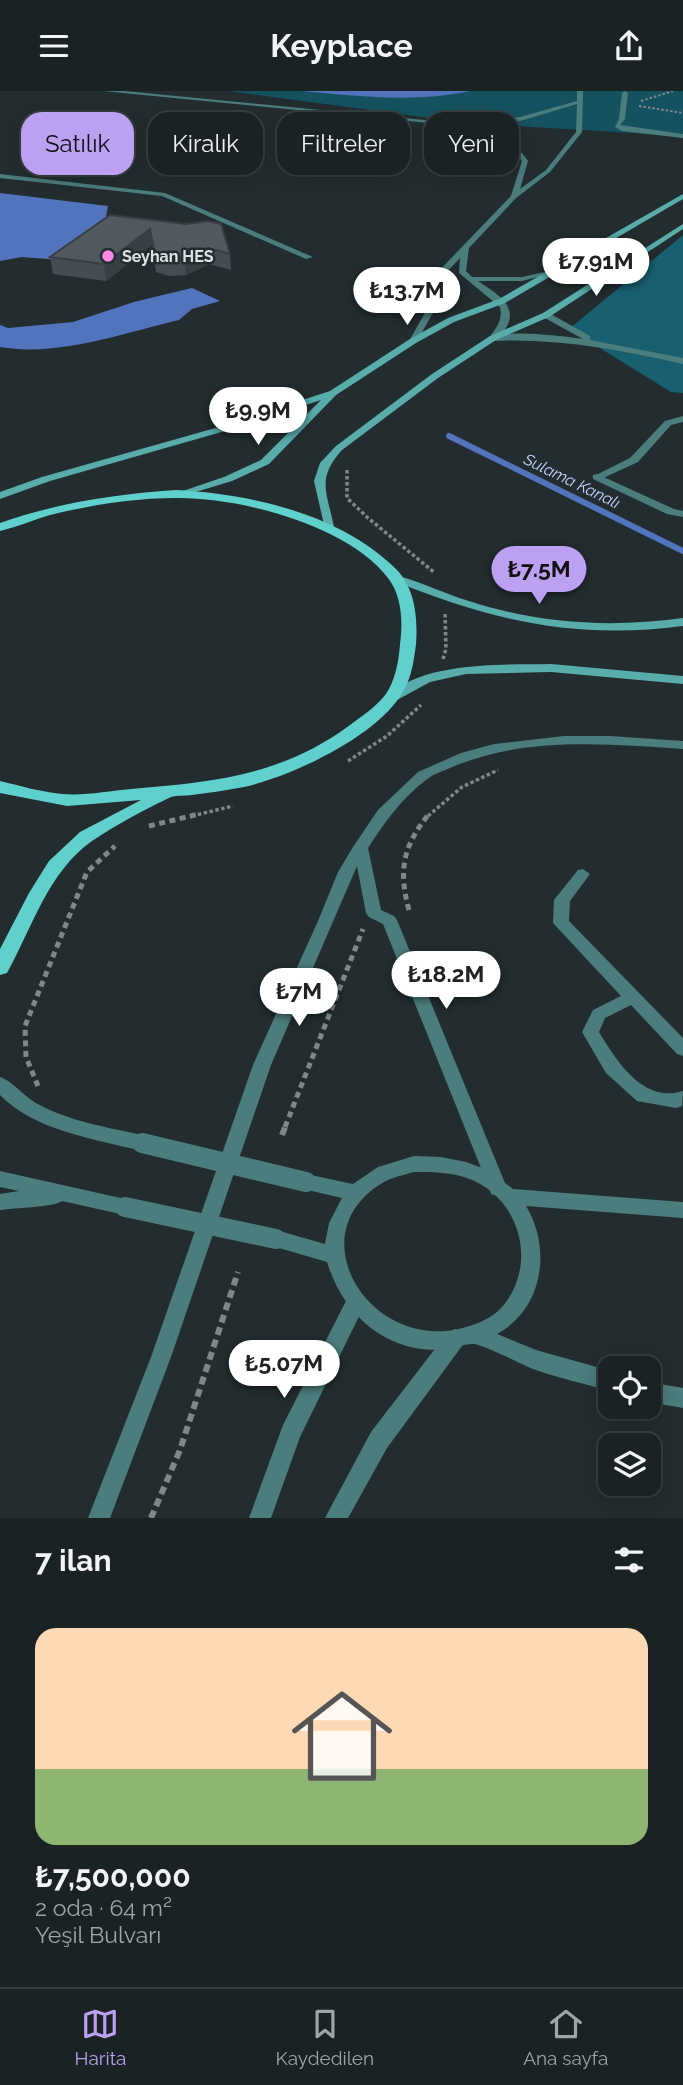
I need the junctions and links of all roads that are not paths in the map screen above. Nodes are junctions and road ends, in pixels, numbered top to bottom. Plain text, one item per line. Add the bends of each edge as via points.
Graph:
1 (106, 91) edge
2 (580, 91) edge
3 (625, 93) dead end
4 (578, 102) junction
5 (519, 118) edge
6 (424, 121) edge
7 (683, 137) edge
8 (519, 151) edge
9 (0, 176) edge
10 (683, 196) edge
11 (514, 197) junction
12 (683, 226) edge
13 (466, 248) junction
14 (309, 257) dead end
15 (549, 274) junction
16 (468, 279) junction
17 (502, 301) junction
18 (546, 315) junction
19 (493, 338) junction
20 (413, 341) junction
21 (592, 341) junction
22 (683, 361) edge
23 (333, 393) junction
24 (683, 419) edge
25 (178, 494) junction
26 (0, 496) edge
27 (683, 514) edge
28 (0, 527) edge
29 (329, 527) junction
30 (398, 579) junction
31 (683, 622) edge
32 (683, 680) edge
33 (392, 697) junction
34 (683, 745) edge
35 (0, 787) edge
36 (170, 792) junction
37 (360, 847) junction
38 (583, 874) dead end
39 (0, 968) edge
40 (633, 997) junction
41 (683, 1049) edge
42 (0, 1084) edge
43 (683, 1098) edge
44 (0, 1179) edge
45 (356, 1193) junction
46 (504, 1193) junction
47 (0, 1202) edge
48 (125, 1207) junction
49 (683, 1210) edge
50 (334, 1255) junction
51 (356, 1302) junction
52 (465, 1337) junction
53 (598, 1377) edge
54 (661, 1394) edge
55 (683, 1398) edge
56 (99, 1518) edge
57 (260, 1518) edge
58 (336, 1518) edge

1 - 6 street
2 - 4 street
3 - 7 street via 617,127
4 - 5 street
4 - 11 street via 579,132 548,171
8 - 11 street via 525,161
9 - 14 street via 163,194
10 - 15 main road
11 - 13 street
12 - 18 main road
13 - 16 street via 462,271
13 - 20 street via 439,275 430,311
15 - 16 street
15 - 17 main road
16 - 17 street
17 - 19 street via 508,315
17 - 20 main road via 451,320
18 - 19 main road
18 - 21 street
19 - 21 street
19 - 29 main road via 435,376 325,463 319,481
20 - 23 main road
21 - 22 street
23 - 25 main road via 265,462
23 - 26 main road
24 - 27 street via 668,423 634,460 597,477
25 - 28 main road via 78,503
25 - 29 main road via 243,502
29 - 30 main road via 366,548
30 - 31 main road via 497,614 544,623 592,627
30 - 33 main road via 407,600 410,648
32 - 33 main road via 551,668 466,670 426,679
33 - 36 main road via 344,738 310,759 260,777
34 - 37 street via 564,740 466,756 423,775 383,813
35 - 36 main road via 66,800
36 - 39 main road via 97,831 65,854
37 - 46 street via 374,913 389,921
37 - 56 street via 262,1065
38 - 40 street via 562,900 561,923
40 - 41 street
40 - 43 street via 599,1014 590,1032 612,1068 643,1096
42 - 45 street, bridge via 27,1106 54,1118
44 - 48 street
45 - 46 street via 382,1173 414,1164 449,1165 482,1176
45 - 50 street via 339,1222
46 - 49 street
46 - 52 street via 528,1225 534,1258 527,1290 506,1317
47 - 48 street via 38,1196
48 - 50 street, bridge
50 - 51 street via 344,1287
51 - 52 street via 366,1315 399,1335 438,1342
51 - 57 street via 291,1433
52 - 53 street
52 - 58 street via 379,1440
54 - 55 street

